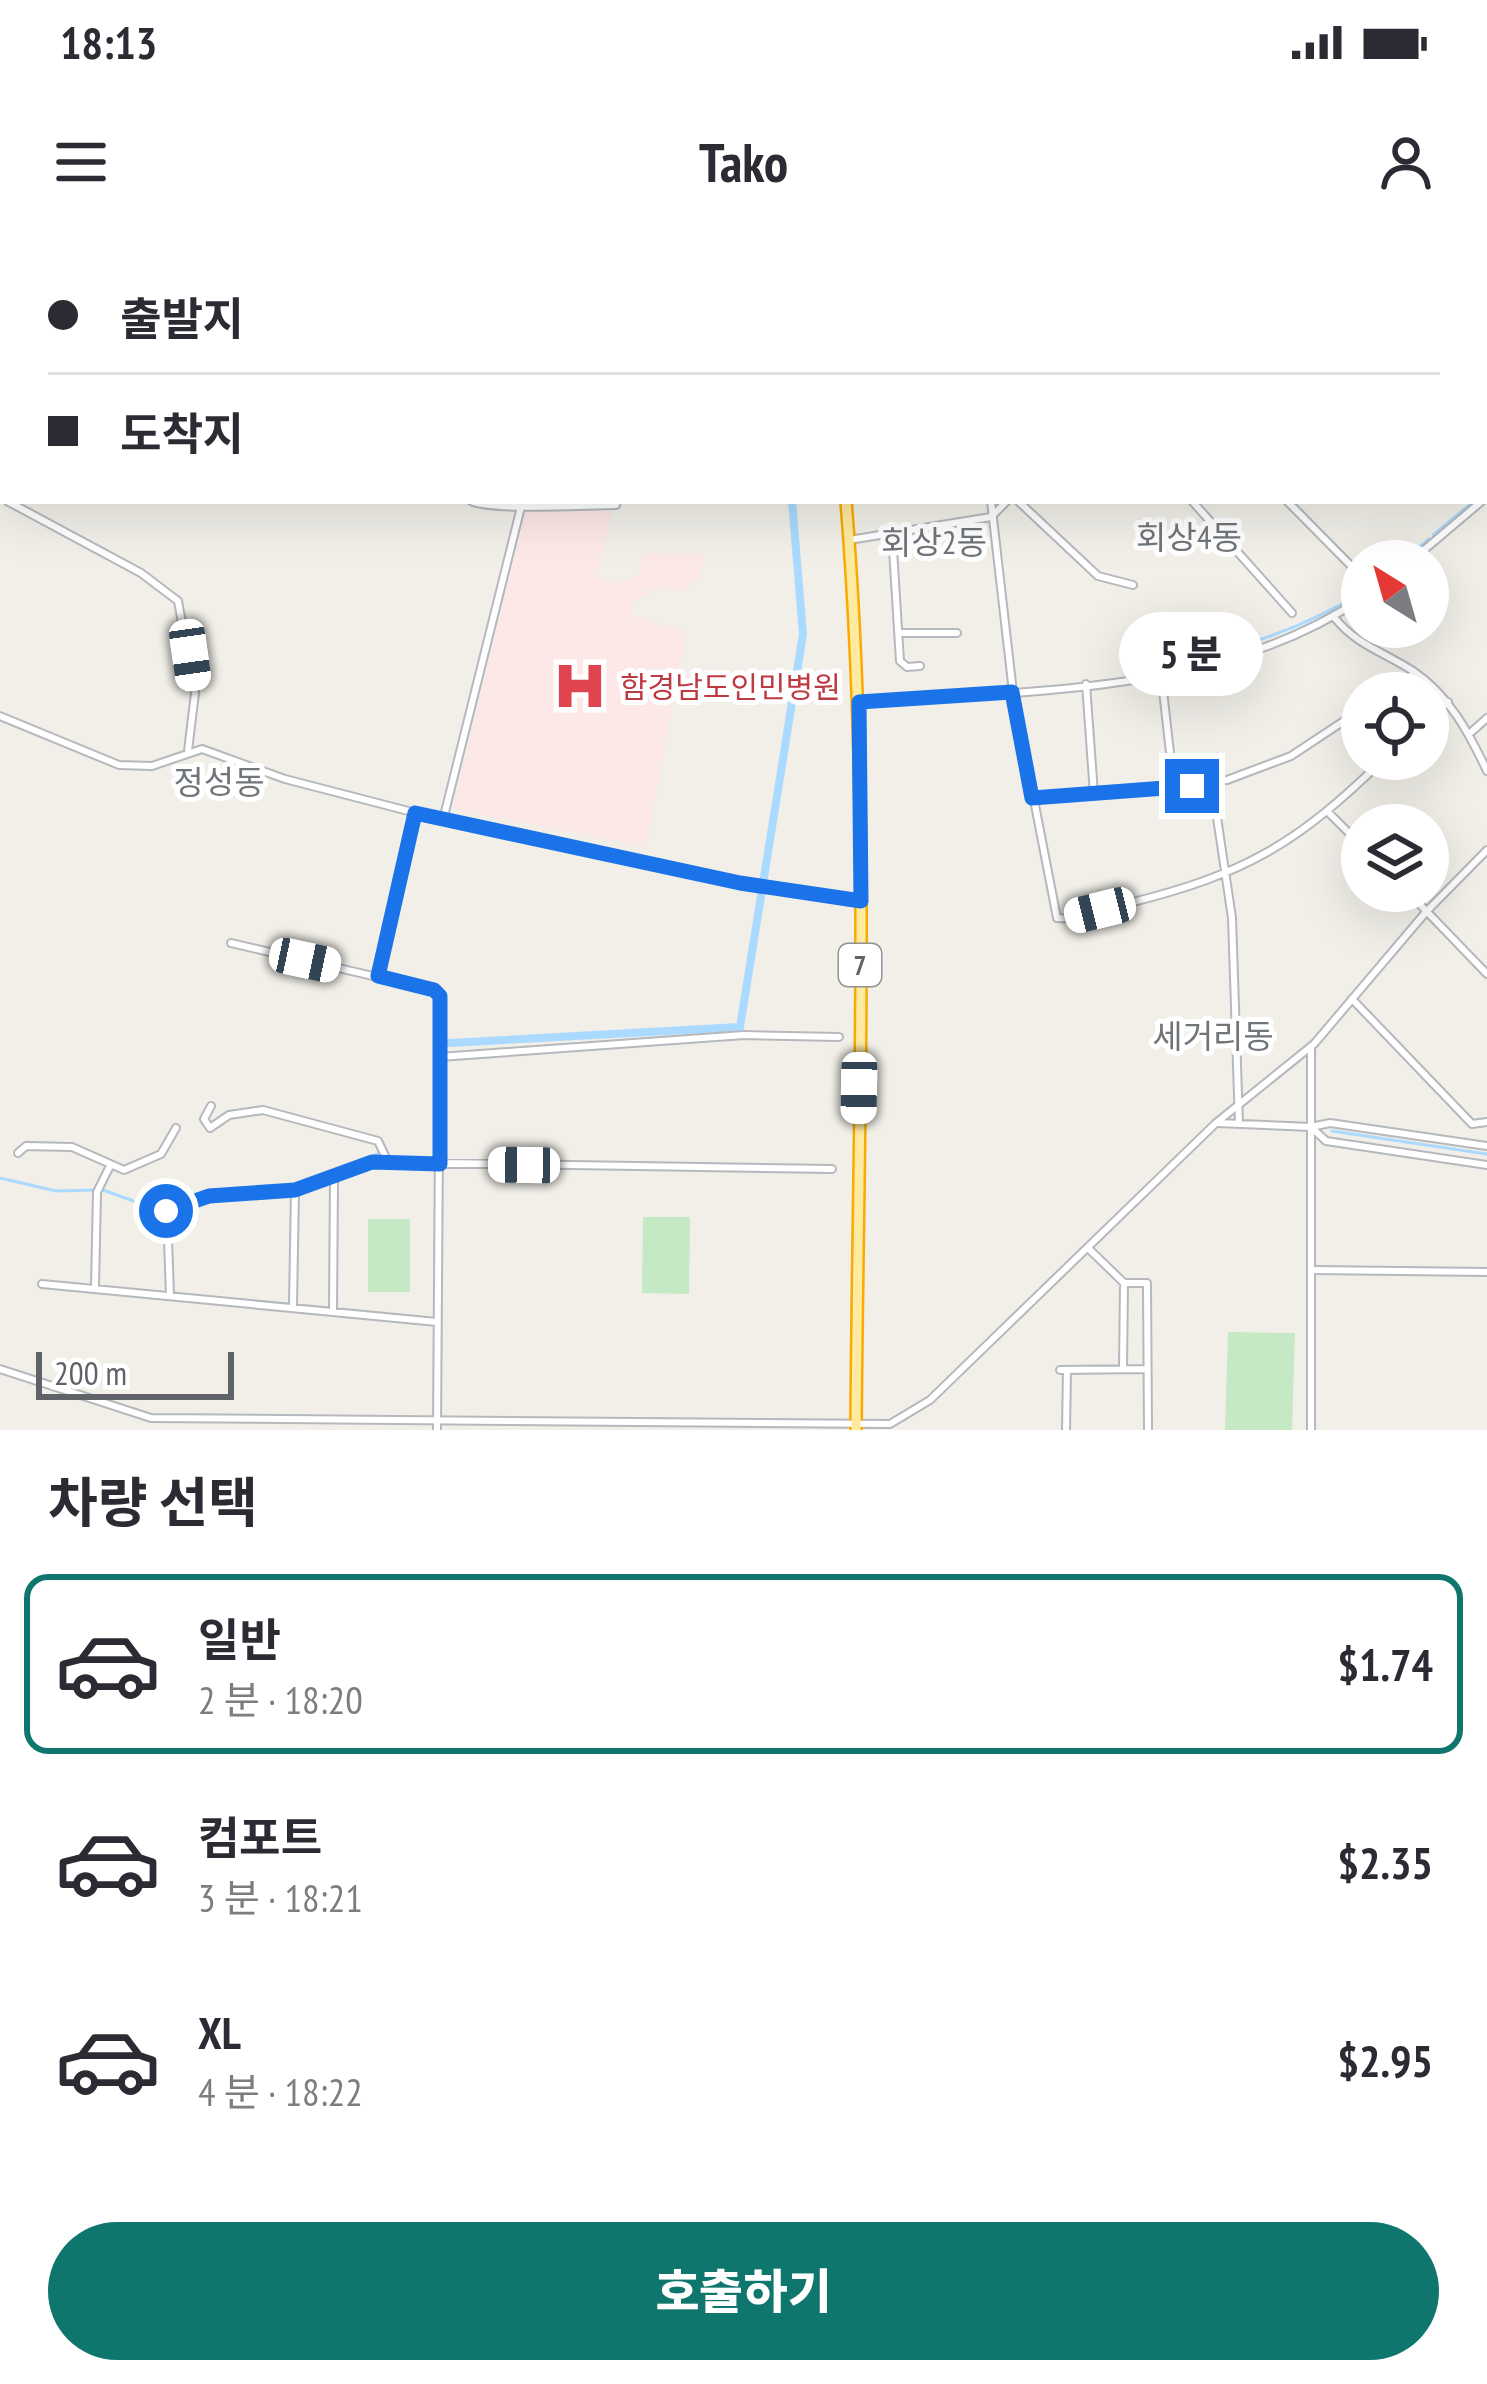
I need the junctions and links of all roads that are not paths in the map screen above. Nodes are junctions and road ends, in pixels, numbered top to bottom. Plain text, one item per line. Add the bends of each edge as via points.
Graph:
1 (14, 504) edge
2 (478, 504) edge
3 (516, 504) edge
4 (522, 504) edge
5 (553, 504) edge
6 (616, 504) edge
7 (846, 504) edge
8 (991, 504) edge
9 (1004, 504) edge
10 (1021, 504) edge
11 (1195, 504) edge
12 (1290, 504) edge
13 (1479, 504) edge
14 (991, 517) junction
15 (892, 534) junction
16 (849, 540) junction
17 (1436, 540) edge
18 (1341, 556) edge
19 (1133, 585) dead end
20 (1341, 612) edge
21 (1292, 614) dead end
22 (1334, 617) junction
23 (899, 633) junction
24 (957, 633) dead end
25 (920, 667) dead end
26 (1413, 672) edge
27 (1161, 674) junction
28 (1086, 683) junction
29 (1012, 692) junction
30 (859, 702) junction
31 (1449, 704) edge
32 (0, 716) edge
33 (1487, 718) edge
34 (1341, 722) edge
35 (1469, 734) junction
36 (188, 751) junction
37 (1487, 771) edge
38 (1363, 780) edge
39 (1212, 784) junction
40 (1174, 788) junction
41 (1094, 794) junction
42 (1032, 798) junction
43 (415, 813) junction
44 (1329, 813) junction
45 (443, 820) junction
46 (1341, 825) edge
47 (1487, 850) edge
48 (1226, 876) junction
49 (1449, 889) edge
50 (861, 901) junction
51 (1426, 912) joint
52 (232, 943) dead end
53 (1487, 974) edge
54 (378, 976) junction
55 (1352, 999) junction
56 (839, 1037) dead end
57 (1311, 1047) junction
58 (439, 1057) junction
59 (1238, 1104) junction
60 (211, 1106) dead end
61 (1487, 1122) edge
62 (1216, 1123) junction
63 (1239, 1124) junction
64 (1312, 1127) junction
65 (176, 1128) dead end
66 (1487, 1146) edge
67 (18, 1153) dead end
68 (388, 1162) junction
69 (440, 1164) junction
70 (1487, 1165) edge
71 (109, 1168) junction
72 (832, 1169) dead end
73 (334, 1179) junction
74 (295, 1190) junction
75 (148, 1209) dead end
76 (166, 1211) junction
77 (1088, 1248) junction
78 (1312, 1270) junction
79 (1487, 1271) edge
80 (1124, 1283) junction
81 (42, 1284) dead end
82 (94, 1287) junction
83 (170, 1296) junction
84 (293, 1308) junction
85 (333, 1310) junction
86 (437, 1322) junction
87 (0, 1369) edge
88 (1123, 1369) junction
89 (1148, 1369) junction
90 (437, 1426) edge
91 (725, 1427) edge
92 (856, 1429) edge
93 (1066, 1430) edge
94 (1148, 1430) edge
95 (1311, 1430) edge

1 - 36 street via 178,601 195,693
2 - 3 street
4 - 45 street
5 - 6 street
7 - 16 highway, 7
8 - 14 street
9 - 14 street
10 - 19 street via 1098,576
11 - 21 street
12 - 18 street
13 - 17 street
14 - 15 street
14 - 29 street
15 - 16 street
15 - 23 street
16 - 30 highway, 7
20 - 22 street
22 - 26 street via 1352,638
22 - 27 street via 1211,666
23 - 24 street
23 - 25 street via 902,664
27 - 28 street
27 - 40 street
28 - 29 street
28 - 41 street
29 - 30 street
29 - 42 street
30 - 50 highway, 7
31 - 35 street
32 - 36 street via 119,765 152,766
33 - 35 street
34 - 39 street via 1280,761
35 - 37 street
36 - 43 street via 211,751
38 - 44 street
39 - 40 street
39 - 48 street
40 - 41 street
41 - 42 street
42 - 48 street via 1057,918
43 - 45 street
43 - 54 street
44 - 46 street
44 - 48 street
45 - 50 street
47 - 49 street
48 - 59 street
50 - 92 highway, 7
51 - 53 street
51 - 55 street
52 - 54 street
54 - 58 street via 438,992
55 - 57 street
55 - 61 street via 1472,1124
56 - 58 street via 699,1037
57 - 59 street
57 - 64 street
58 - 69 street
59 - 62 street
59 - 63 street
60 - 68 street via 204,1119 211,1128 229,1115 263,1110 378,1141
62 - 63 street
62 - 77 street
63 - 64 street
64 - 66 street
64 - 70 street via 1326,1141
64 - 78 street
65 - 71 street via 148,1163
67 - 71 street via 63,1145
68 - 69 street
68 - 73 street
69 - 72 street
69 - 86 street
71 - 82 street via 97,1199
73 - 74 street
73 - 85 street
74 - 76 street via 209,1196
74 - 84 street
75 - 76 street
76 - 83 street
77 - 80 street
77 - 92 street via 923,1406 890,1424
78 - 79 street
78 - 95 street
80 - 88 street
80 - 89 street via 1147,1282
81 - 82 street
82 - 83 street
83 - 84 street
84 - 85 street
85 - 86 street
86 - 90 street
87 - 90 street via 151,1418
88 - 89 street
88 - 93 street via 1064,1370
89 - 94 street
90 - 91 street
91 - 92 street

